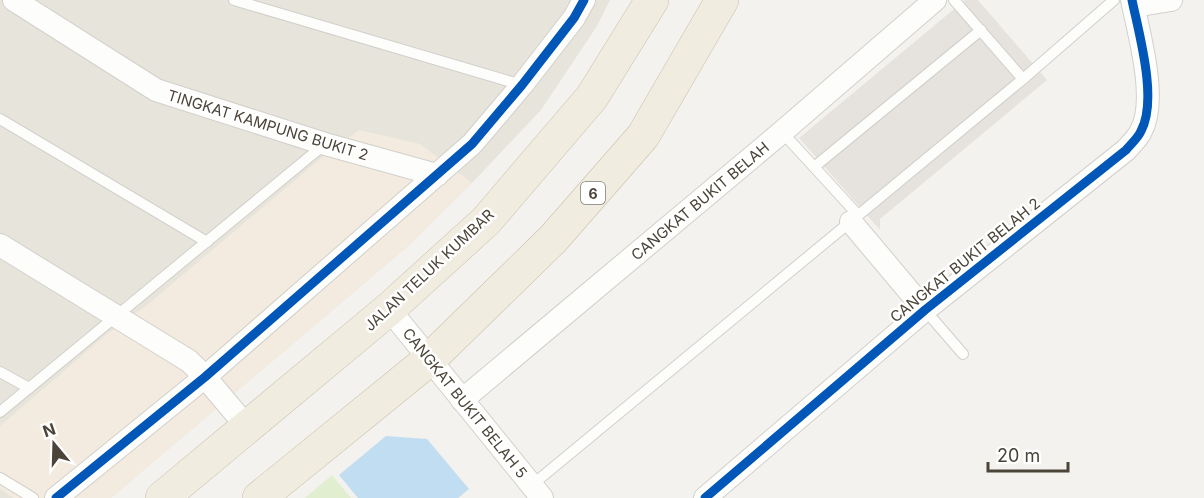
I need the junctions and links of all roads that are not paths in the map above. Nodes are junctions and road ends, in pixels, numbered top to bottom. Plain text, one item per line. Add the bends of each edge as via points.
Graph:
1 (14, 0) edge
2 (236, 0) edge
3 (584, 0) edge
4 (652, 0) edge
5 (722, 0) edge
6 (935, 0) edge
7 (954, 0) edge
8 (1171, 0) edge
9 (1127, 2) edge
10 (981, 30) junction
11 (1023, 79) junction
12 (522, 85) junction
13 (0, 119) edge
14 (782, 132) junction
15 (325, 144) junction
16 (814, 167) junction
17 (437, 175) junction
18 (854, 218) junction
19 (207, 242) junction
20 (0, 245) edge
21 (389, 309) junction
22 (925, 310) junction
23 (116, 317) junction
24 (963, 354) dead end
25 (430, 359) junction
26 (0, 372) edge
27 (205, 377) junction
28 (29, 388) junction
29 (462, 400) junction
30 (0, 412) edge
31 (247, 427) junction
32 (0, 478) edge
33 (537, 492) edge
34 (33, 498) edge
35 (56, 498) edge
36 (162, 498) edge
37 (259, 498) edge
38 (705, 498) edge

1 - 15 street, TINGKAT KAMPUNG BUKIT 2 via 156,90
2 - 12 lane
3 - 12 street
4 - 21 highway, JALAN TELUK KUMBAR via 592,97 486,221
5 - 25 highway, 6 via 643,136 553,239
6 - 14 street, CANGKAT BUKIT BELAH
7 - 10 lane
8 - 9 street
9 - 11 lane
9 - 22 street, CANGKAT BUKIT BELAH 2 via 1149,92 1141,131 1126,150
10 - 11 lane
10 - 16 lane
11 - 18 lane
12 - 17 street via 472,144
13 - 19 lane
14 - 16 lane
14 - 29 street, CANGKAT BUKIT BELAH
15 - 17 street, TINGKAT KAMPUNG BUKIT 2
15 - 19 lane
16 - 18 lane
17 - 27 street
18 - 22 street
18 - 33 lane
19 - 23 lane
20 - 23 street
21 - 25 street, CANGKAT BUKIT BELAH 5
21 - 31 highway, JALAN TELUK KUMBAR
22 - 24 lane
22 - 38 street, CANGKAT BUKIT BELAH 2
23 - 27 street via 189,361
23 - 28 lane
25 - 29 street, CANGKAT BUKIT BELAH 5
25 - 37 highway, 6
26 - 28 lane
27 - 31 street
27 - 35 street
28 - 30 lane
29 - 33 street, CANGKAT BUKIT BELAH 5
31 - 36 highway, JALAN TELUK KUMBAR
32 - 34 lane

